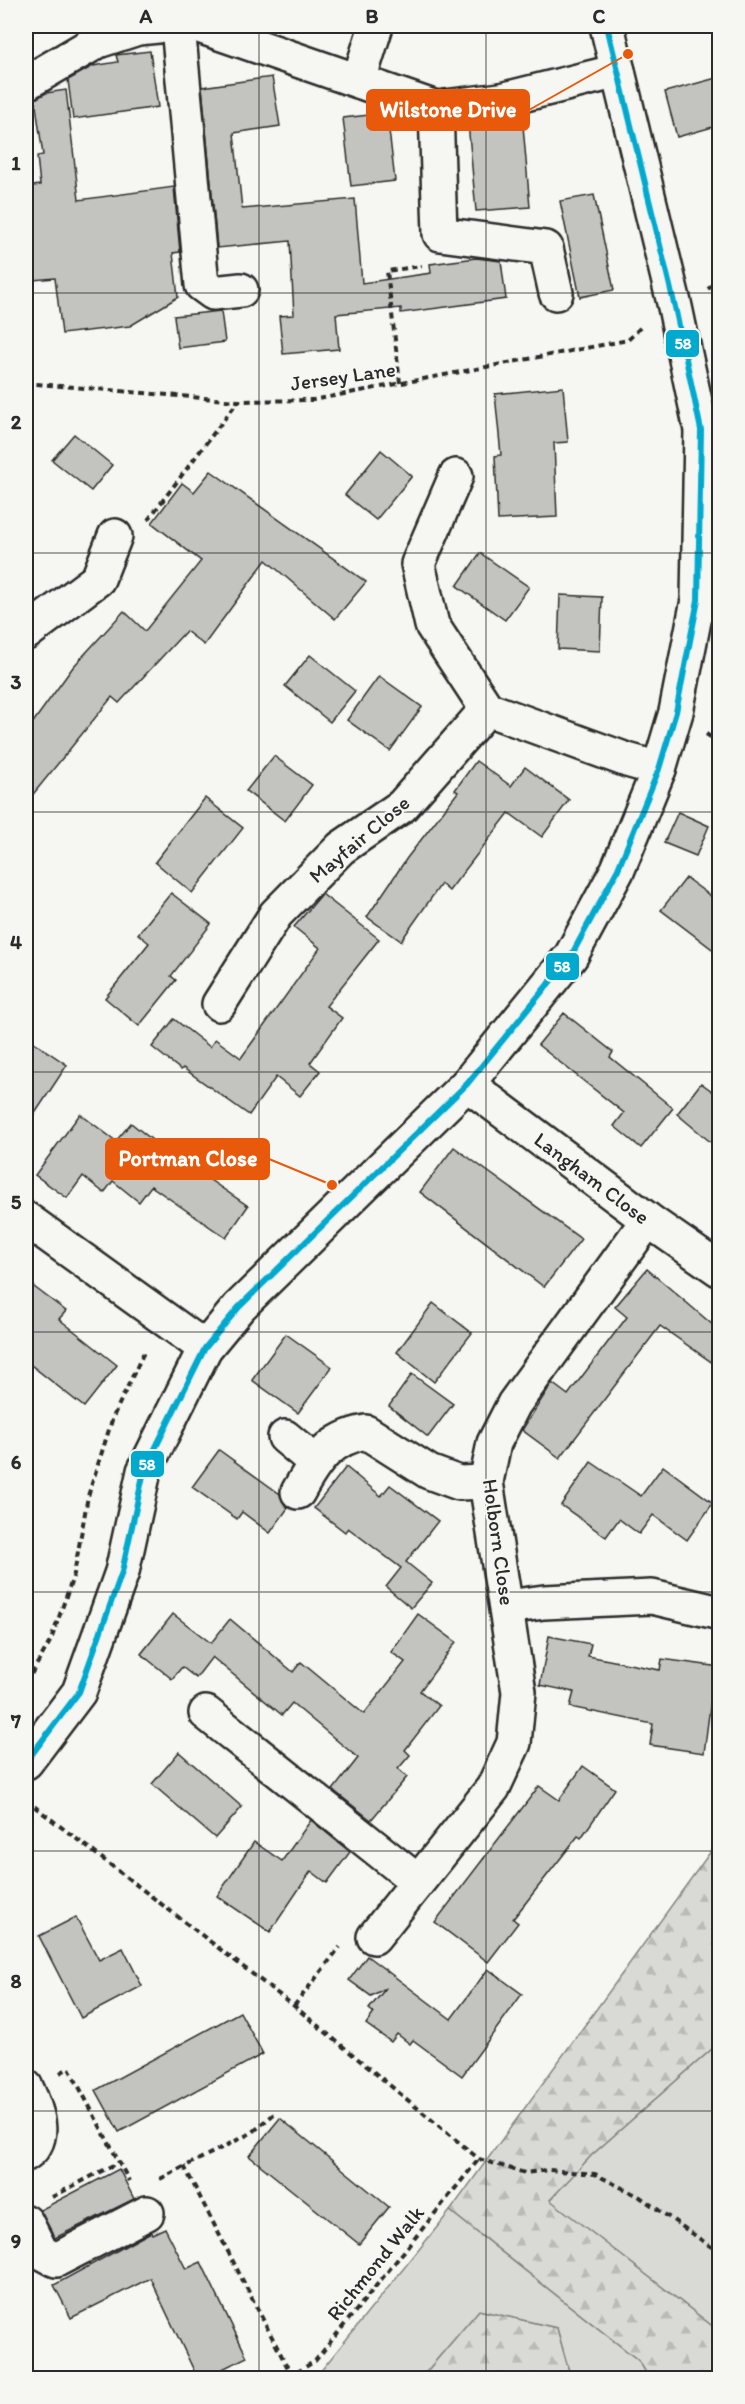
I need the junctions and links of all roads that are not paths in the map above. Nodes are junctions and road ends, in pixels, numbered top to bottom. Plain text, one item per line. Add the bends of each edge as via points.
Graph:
1 (158, 26) edge
2 (178, 26) edge
3 (199, 26) edge
4 (376, 26) edge
5 (607, 26) edge
6 (618, 71) junction
7 (359, 80) junction
8 (26, 83) edge
9 (436, 108) junction
10 (241, 290) dead end
11 (556, 293) dead end
12 (710, 428) edge
13 (456, 476) dead end
14 (115, 536) road end
15 (26, 633) edge
16 (488, 709) junction
17 (659, 769) junction
18 (219, 1004) dead end
19 (467, 1084) junction
20 (26, 1219) edge
21 (648, 1220) junction
22 (720, 1270) edge
23 (205, 1348) junction
24 (285, 1437) dead end
25 (315, 1462) junction
26 (486, 1482) junction
27 (298, 1492) dead end
28 (507, 1607) junction
29 (720, 1613) edge
30 (206, 1713) dead end
31 (26, 1762) edge
32 (417, 1881) junction
33 (374, 1937) road end
34 (27, 2089) edge
35 (26, 2154) edge
36 (141, 2202) road end
37 (36, 2211) edge

1 - 8 street via 98,41
2 - 10 street via 202,285 213,293
3 - 7 street
4 - 7 street
5 - 6 street
6 - 9 street via 501,100
6 - 12 street via 675,307
7 - 9 street
9 - 11 street via 440,234 546,248
12 - 17 street via 698,600 676,712
13 - 16 street via 418,564 432,625
14 - 15 street via 98,579
16 - 17 street
16 - 18 street, Mayfair Close via 402,806 341,848 276,914
17 - 19 street via 618,869 571,956
19 - 21 street, Langham Close
19 - 23 street via 239,1307
20 - 23 street
21 - 22 street, Langham Close
21 - 26 street, Holborn Close via 514,1404 494,1443
23 - 31 street via 144,1471 122,1572 79,1692
24 - 25 street
25 - 26 street via 346,1436 366,1432 429,1472 459,1483
25 - 27 street
26 - 28 street, Holborn Close
28 - 29 street via 652,1598
28 - 32 street, Holborn Close via 519,1692 514,1743 493,1788
30 - 32 street
32 - 33 street, Holborn Close
34 - 35 street via 40,2131 34,2148
36 - 37 street via 56,2260 41,2252

